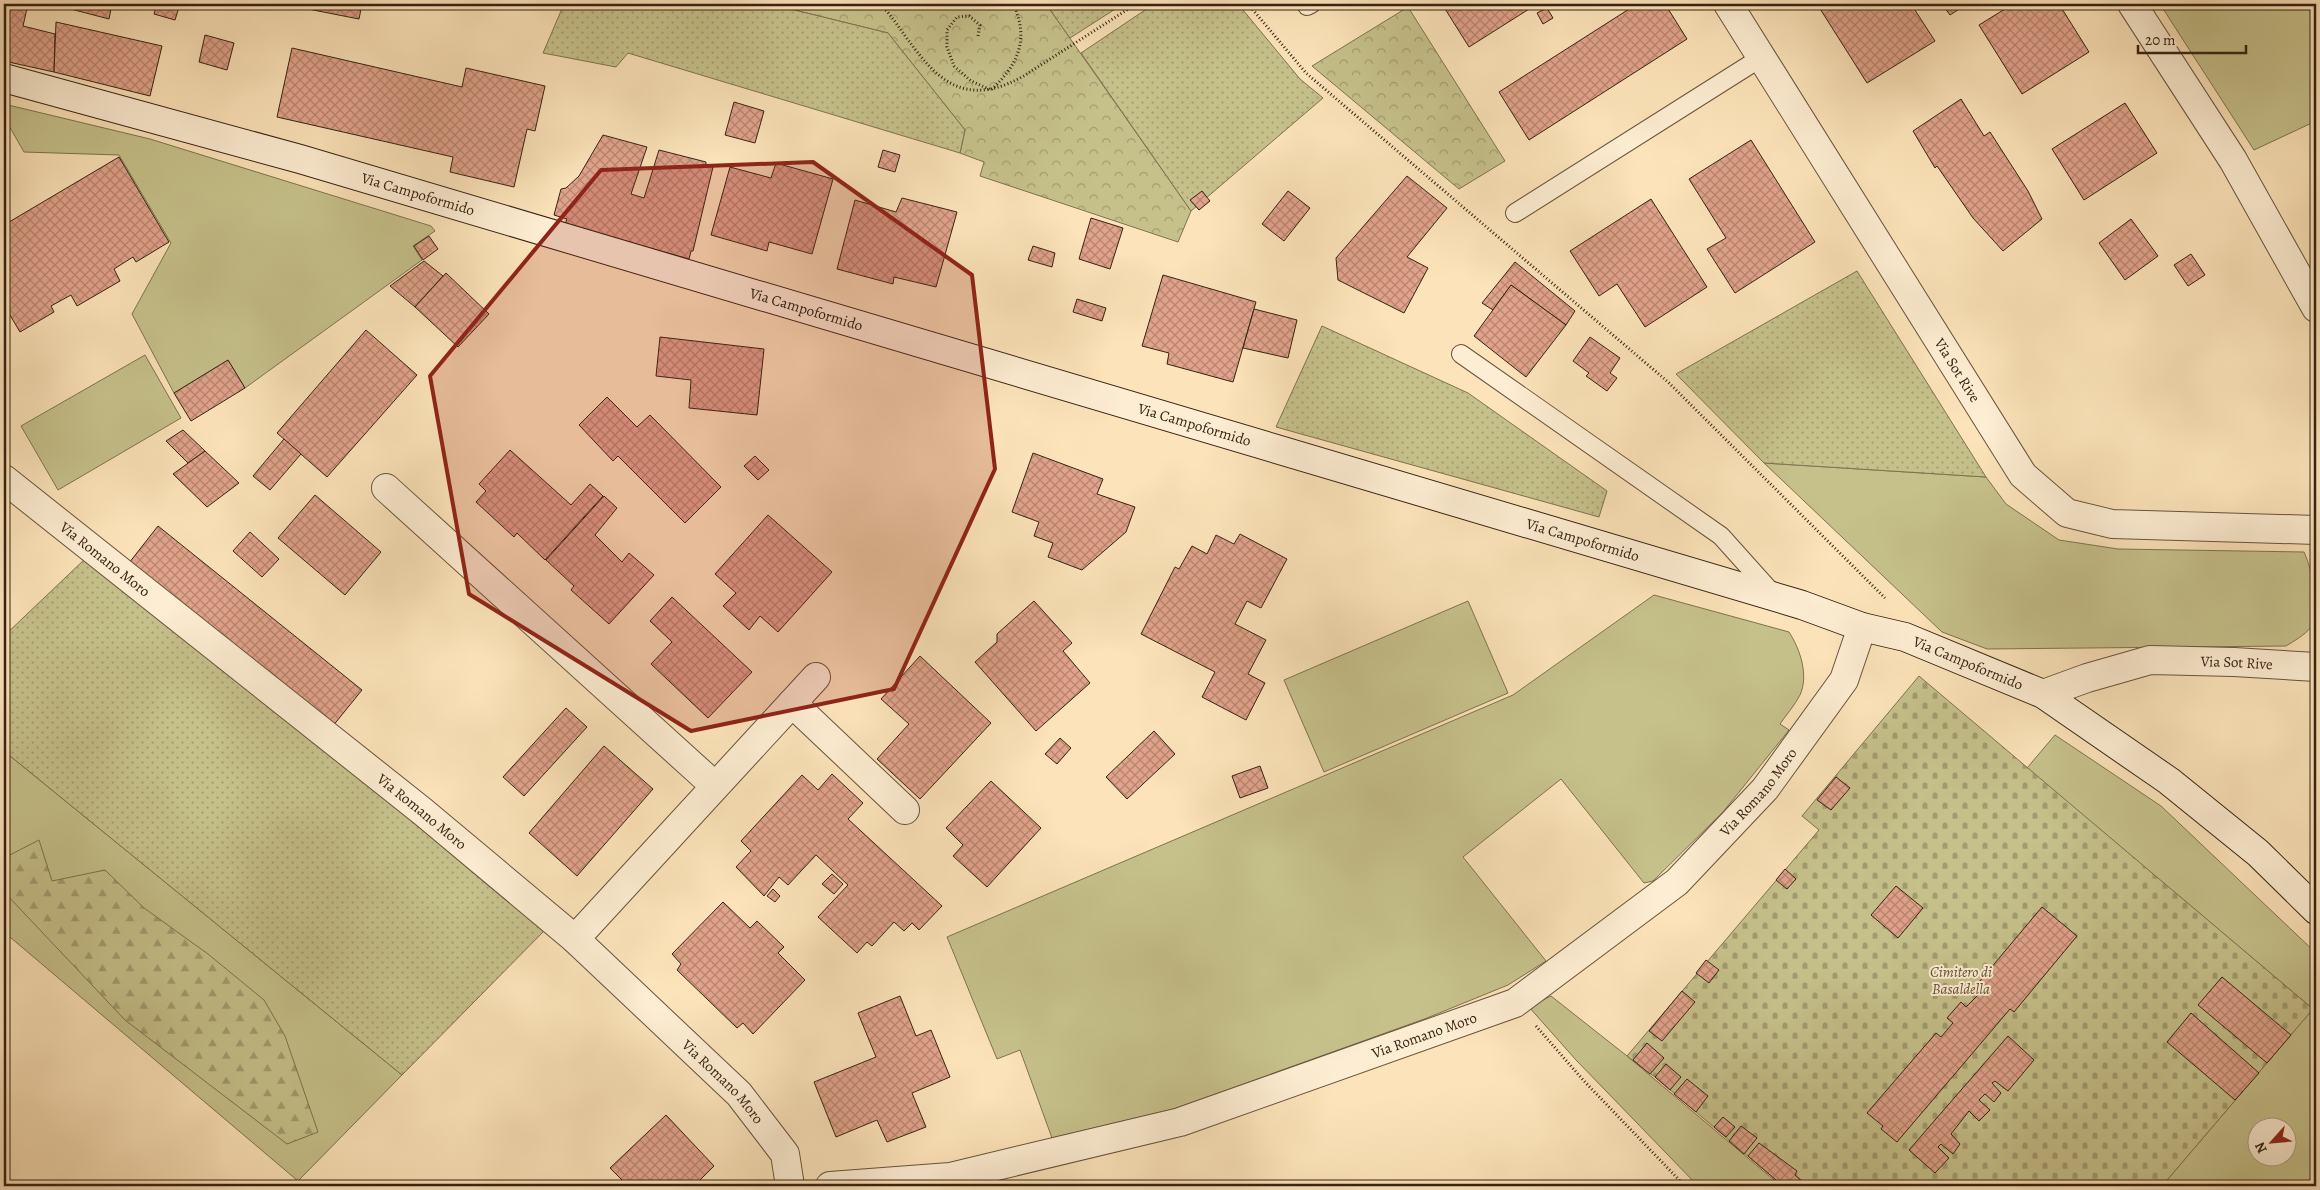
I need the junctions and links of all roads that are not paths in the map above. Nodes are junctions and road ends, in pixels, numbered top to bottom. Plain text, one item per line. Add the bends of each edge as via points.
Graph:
1 (1728, 4) edge
2 (2132, 4) edge
3 (1762, 57) junction
4 (4, 78) edge
5 (1515, 213) dead end
6 (2316, 308) edge
7 (1461, 354) dead end
8 (4, 479) edge
9 (386, 488) dead end
10 (2316, 530) edge
11 (1777, 598) junction
12 (1862, 627) junction
13 (2316, 667) edge
14 (816, 676) dead end
15 (2043, 694) junction
16 (792, 703) junction
17 (715, 786) junction
18 (905, 810) dead end
19 (2316, 910) edge
20 (575, 939) junction
21 (790, 1186) edge
22 (830, 1186) edge

1 - 3 street, Via Sot Rive
2 - 6 street via 2233,160
3 - 5 lane
3 - 10 street, Via Sot Rive via 2023,475 2066,513 2112,524
4 - 11 street, Via Campoformido via 300,159
7 - 11 lane via 1720,536
8 - 20 street, Via Romano Moro via 422,811
9 - 17 street
11 - 12 street, Via Campoformido
12 - 15 street, Via Campoformido via 1904,637
12 - 22 street, Via Romano Moro via 1844,680 1765,789 1677,882 1515,1003 1180,1122 950,1177
13 - 15 street, Via Sot Rive via 2150,660
14 - 16 street
15 - 19 street, Via Campoformido via 2169,781 2258,853
16 - 17 street
16 - 18 street
17 - 20 street
20 - 21 street, Via Romano Moro via 739,1094 786,1154

